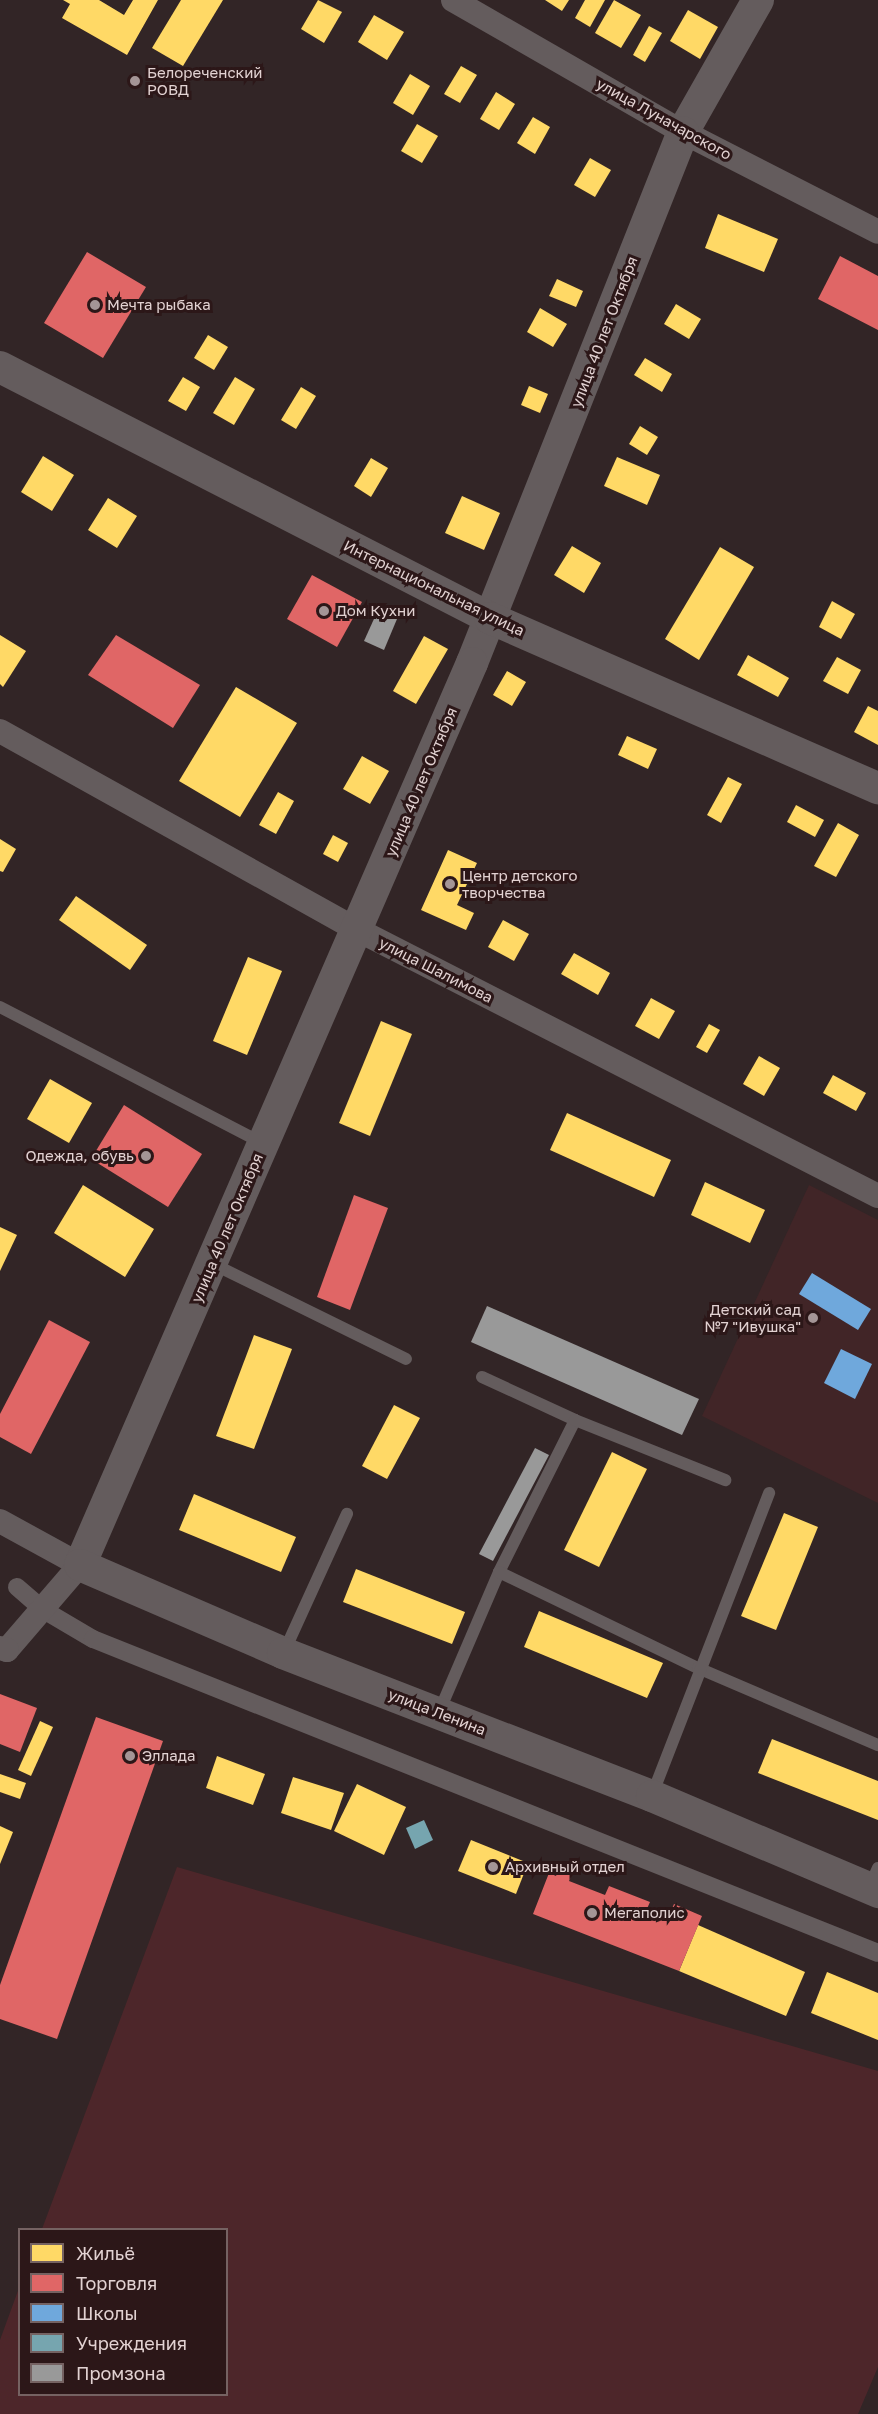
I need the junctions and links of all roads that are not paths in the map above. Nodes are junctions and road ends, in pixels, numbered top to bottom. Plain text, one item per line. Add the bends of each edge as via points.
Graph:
1 (453, 0) edge
2 (758, 0) edge
3 (683, 132) junction
4 (878, 232) edge
5 (0, 366) edge
6 (489, 618) junction
7 (0, 731) edge
8 (878, 788) edge
9 (358, 930) junction
10 (0, 1007) edge
11 (263, 1144) junction
12 (878, 1196) edge
13 (212, 1263) junction
14 (406, 1359) dead end
15 (482, 1377) dead end
16 (575, 1420) junction
17 (725, 1480) dead end
18 (769, 1493) dead end
19 (347, 1514) dead end
20 (0, 1521) edge
21 (80, 1565) junction
22 (499, 1572) junction
23 (17, 1587) dead end
24 (42, 1609) junction
25 (0, 1648) edge
26 (283, 1653) junction
27 (699, 1668) junction
28 (440, 1713) junction
29 (878, 1745) edge
30 (652, 1796) junction
31 (875, 1883) edge
32 (878, 1953) edge

1 - 3 street, улица Луначарского
2 - 3 street, улица 40 лет Октября
3 - 4 street, улица Луначарского
3 - 6 street, улица 40 лет Октября
5 - 6 street, Интернациональная улица
6 - 8 street, Интернациональная улица
6 - 9 street, улица 40 лет Октября
7 - 9 street, улица Шалимова
9 - 11 street, улица 40 лет Октября
9 - 12 street, улица Шалимова
10 - 11 lane
11 - 13 street, улица 40 лет Октября
13 - 14 lane
13 - 21 street, улица 40 лет Октября
15 - 16 lane
16 - 17 lane
16 - 22 lane
18 - 27 lane
19 - 26 lane
20 - 21 street, улица Ленина
21 - 24 street
21 - 26 street, улица Ленина
22 - 27 lane
22 - 28 lane
23 - 24 street
24 - 25 street via 7,1650
24 - 32 street via 93,1639
26 - 28 street, улица Ленина
27 - 29 lane
27 - 30 lane
28 - 30 street, улица Ленина
30 - 31 street, улица Ленина

